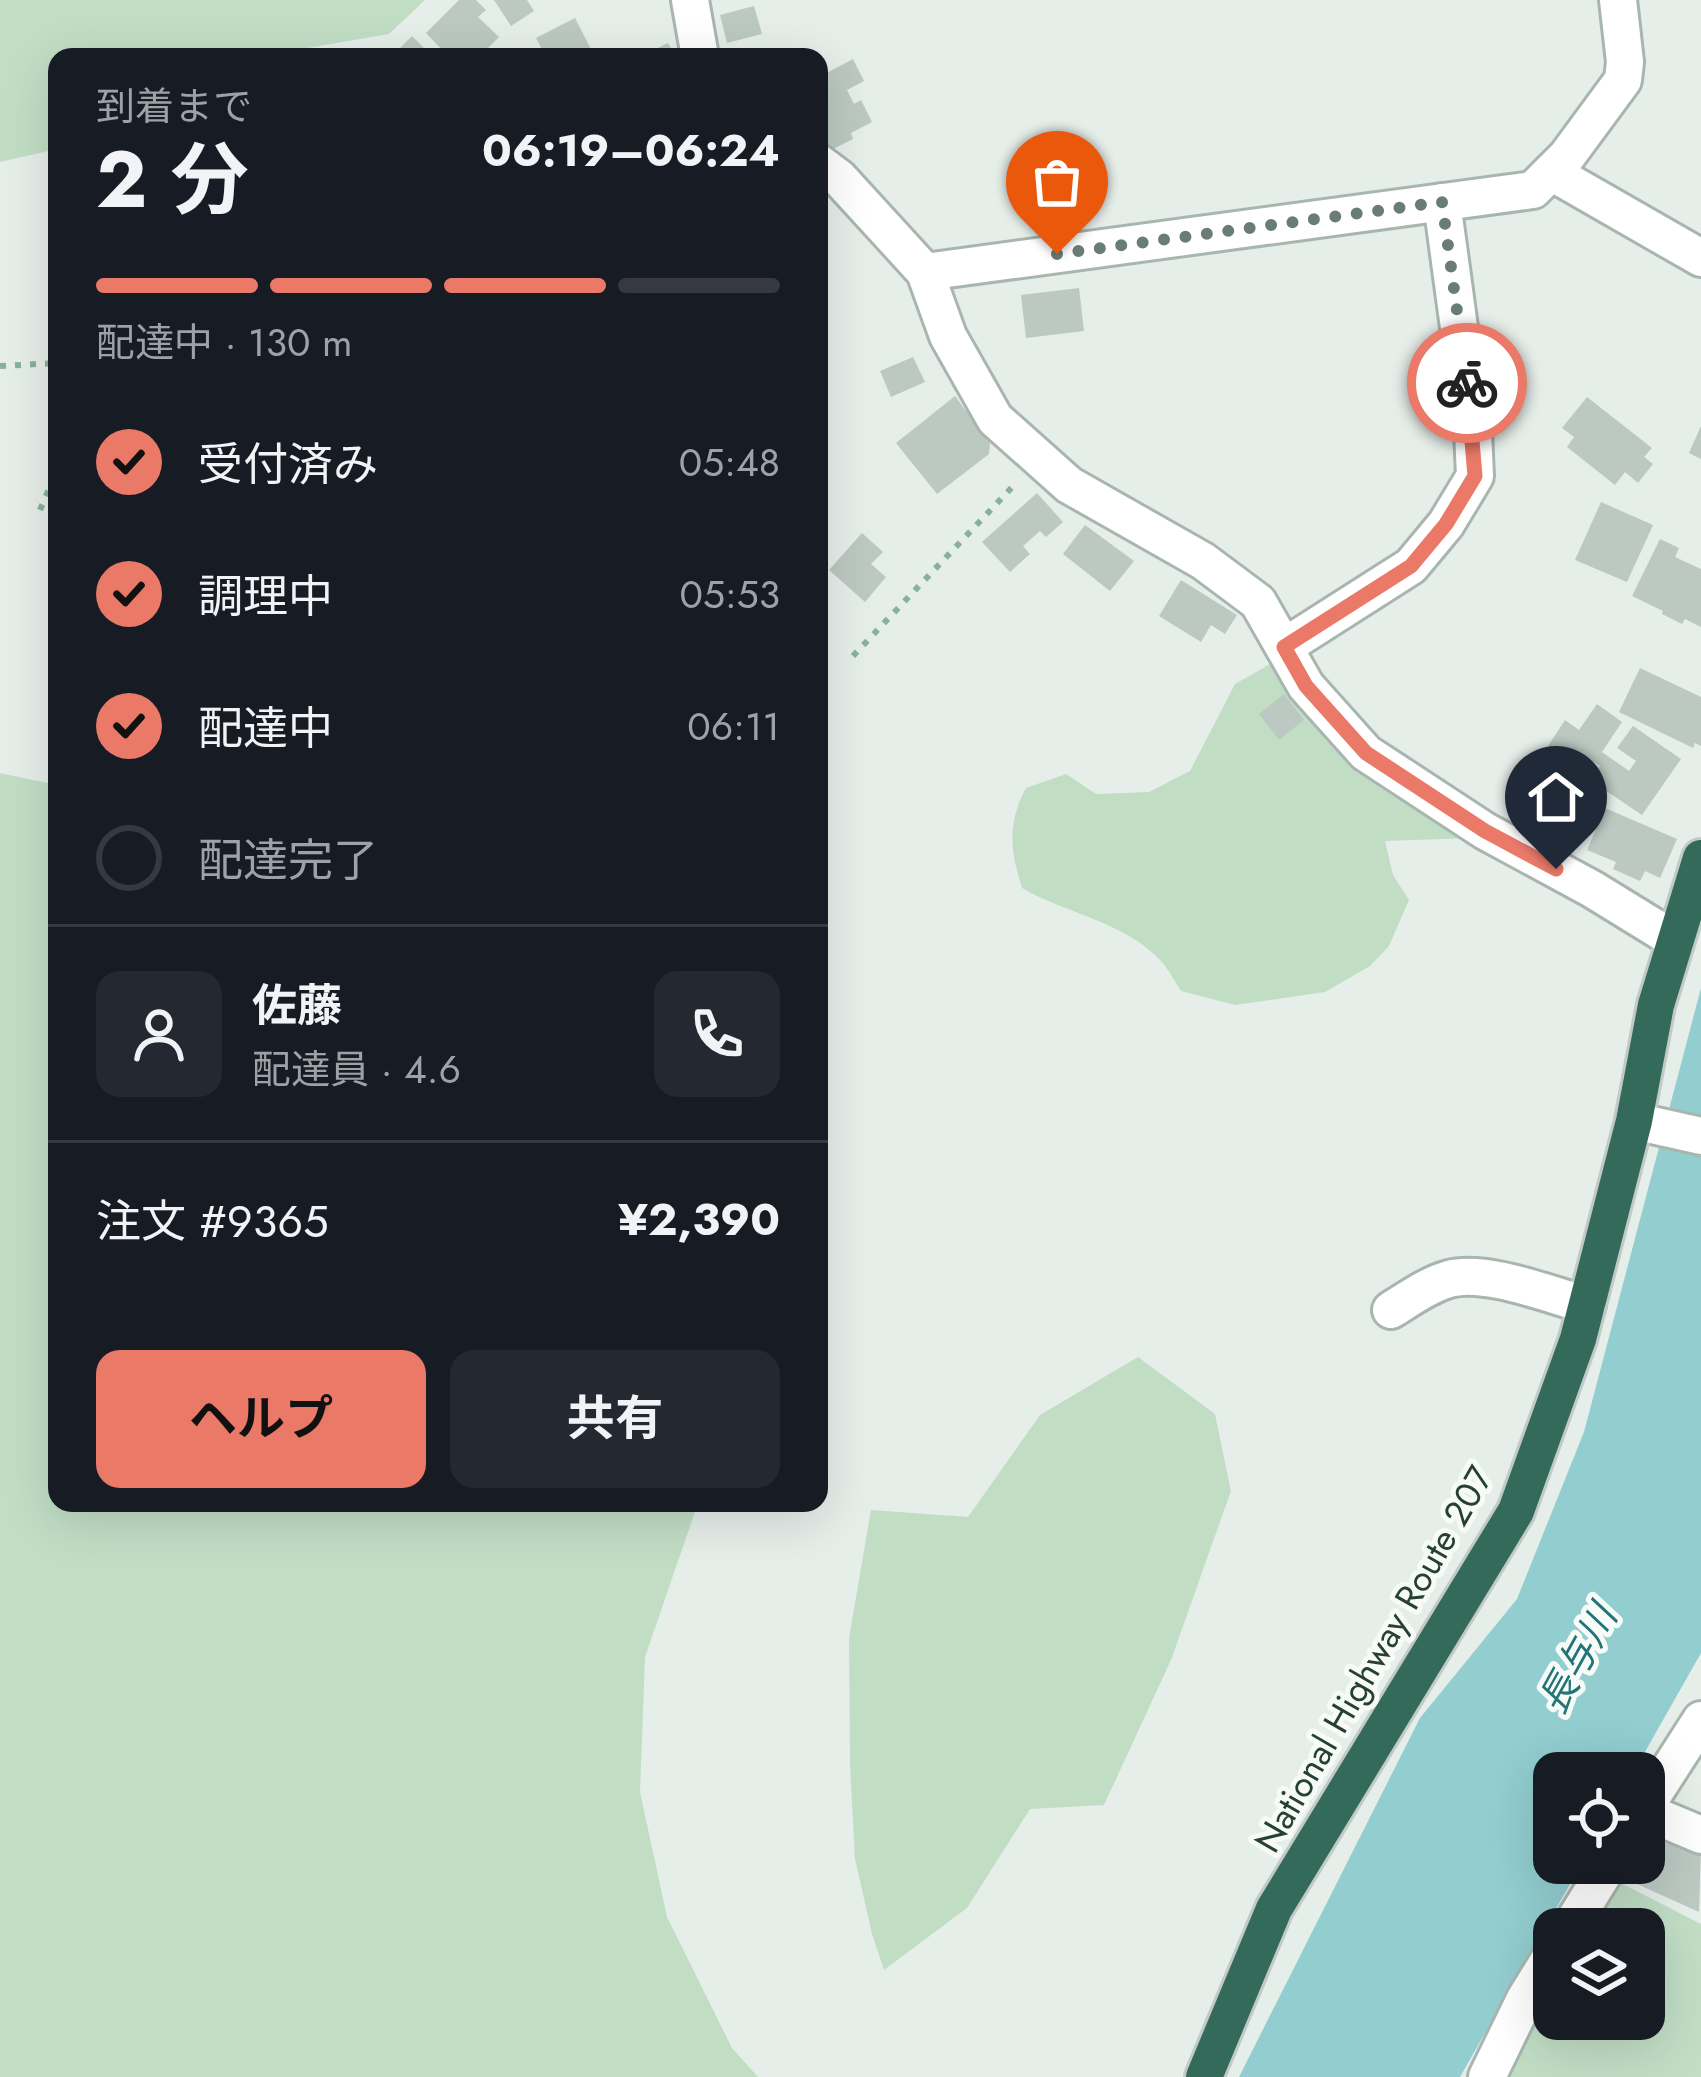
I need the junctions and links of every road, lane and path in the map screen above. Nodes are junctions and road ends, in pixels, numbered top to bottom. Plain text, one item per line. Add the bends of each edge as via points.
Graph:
1 (690, 0) edge
2 (1618, 0) edge
3 (698, 48) edge
4 (828, 170) edge
5 (1551, 172) junction
6 (1442, 202) junction
7 (1701, 258) edge
8 (925, 272) junction
9 (48, 363) edge
10 (0, 366) edge
11 (1039, 458) junction
12 (48, 491) edge
13 (40, 510) dead end
14 (1284, 647) junction
15 (854, 656) dead end
16 (1701, 858) edge
17 (1675, 940) junction
18 (1642, 1123) junction
19 (1701, 1136) edge
20 (1586, 1305) junction
21 (1391, 1310) dead end
22 (1701, 1720) edge
23 (1665, 1777) edge
24 (1665, 1819) edge
25 (1701, 1835) edge
26 (1533, 1986) edge
27 (1204, 2077) edge
28 (1487, 2077) edge

1 - 3 street
2 - 5 street via 1623,80
4 - 8 street
5 - 6 street via 1533,190
5 - 7 street
6 - 8 street
6 - 14 street via 1475,476 1411,566
8 - 11 street via 948,336 994,419
9 - 10 path
11 - 14 street via 1258,602
11 - 15 path
12 - 13 path
14 - 17 street via 1306,686 1366,753
16 - 17 highway, National Highway Route 207
17 - 18 highway, National Highway Route 207 via 1656,1005
18 - 19 street
18 - 20 highway, National Highway Route 207
20 - 21 street via 1452,1278
20 - 27 highway, National Highway Route 207 via 1516,1511 1274,1909
22 - 23 street
24 - 25 street
26 - 28 street

